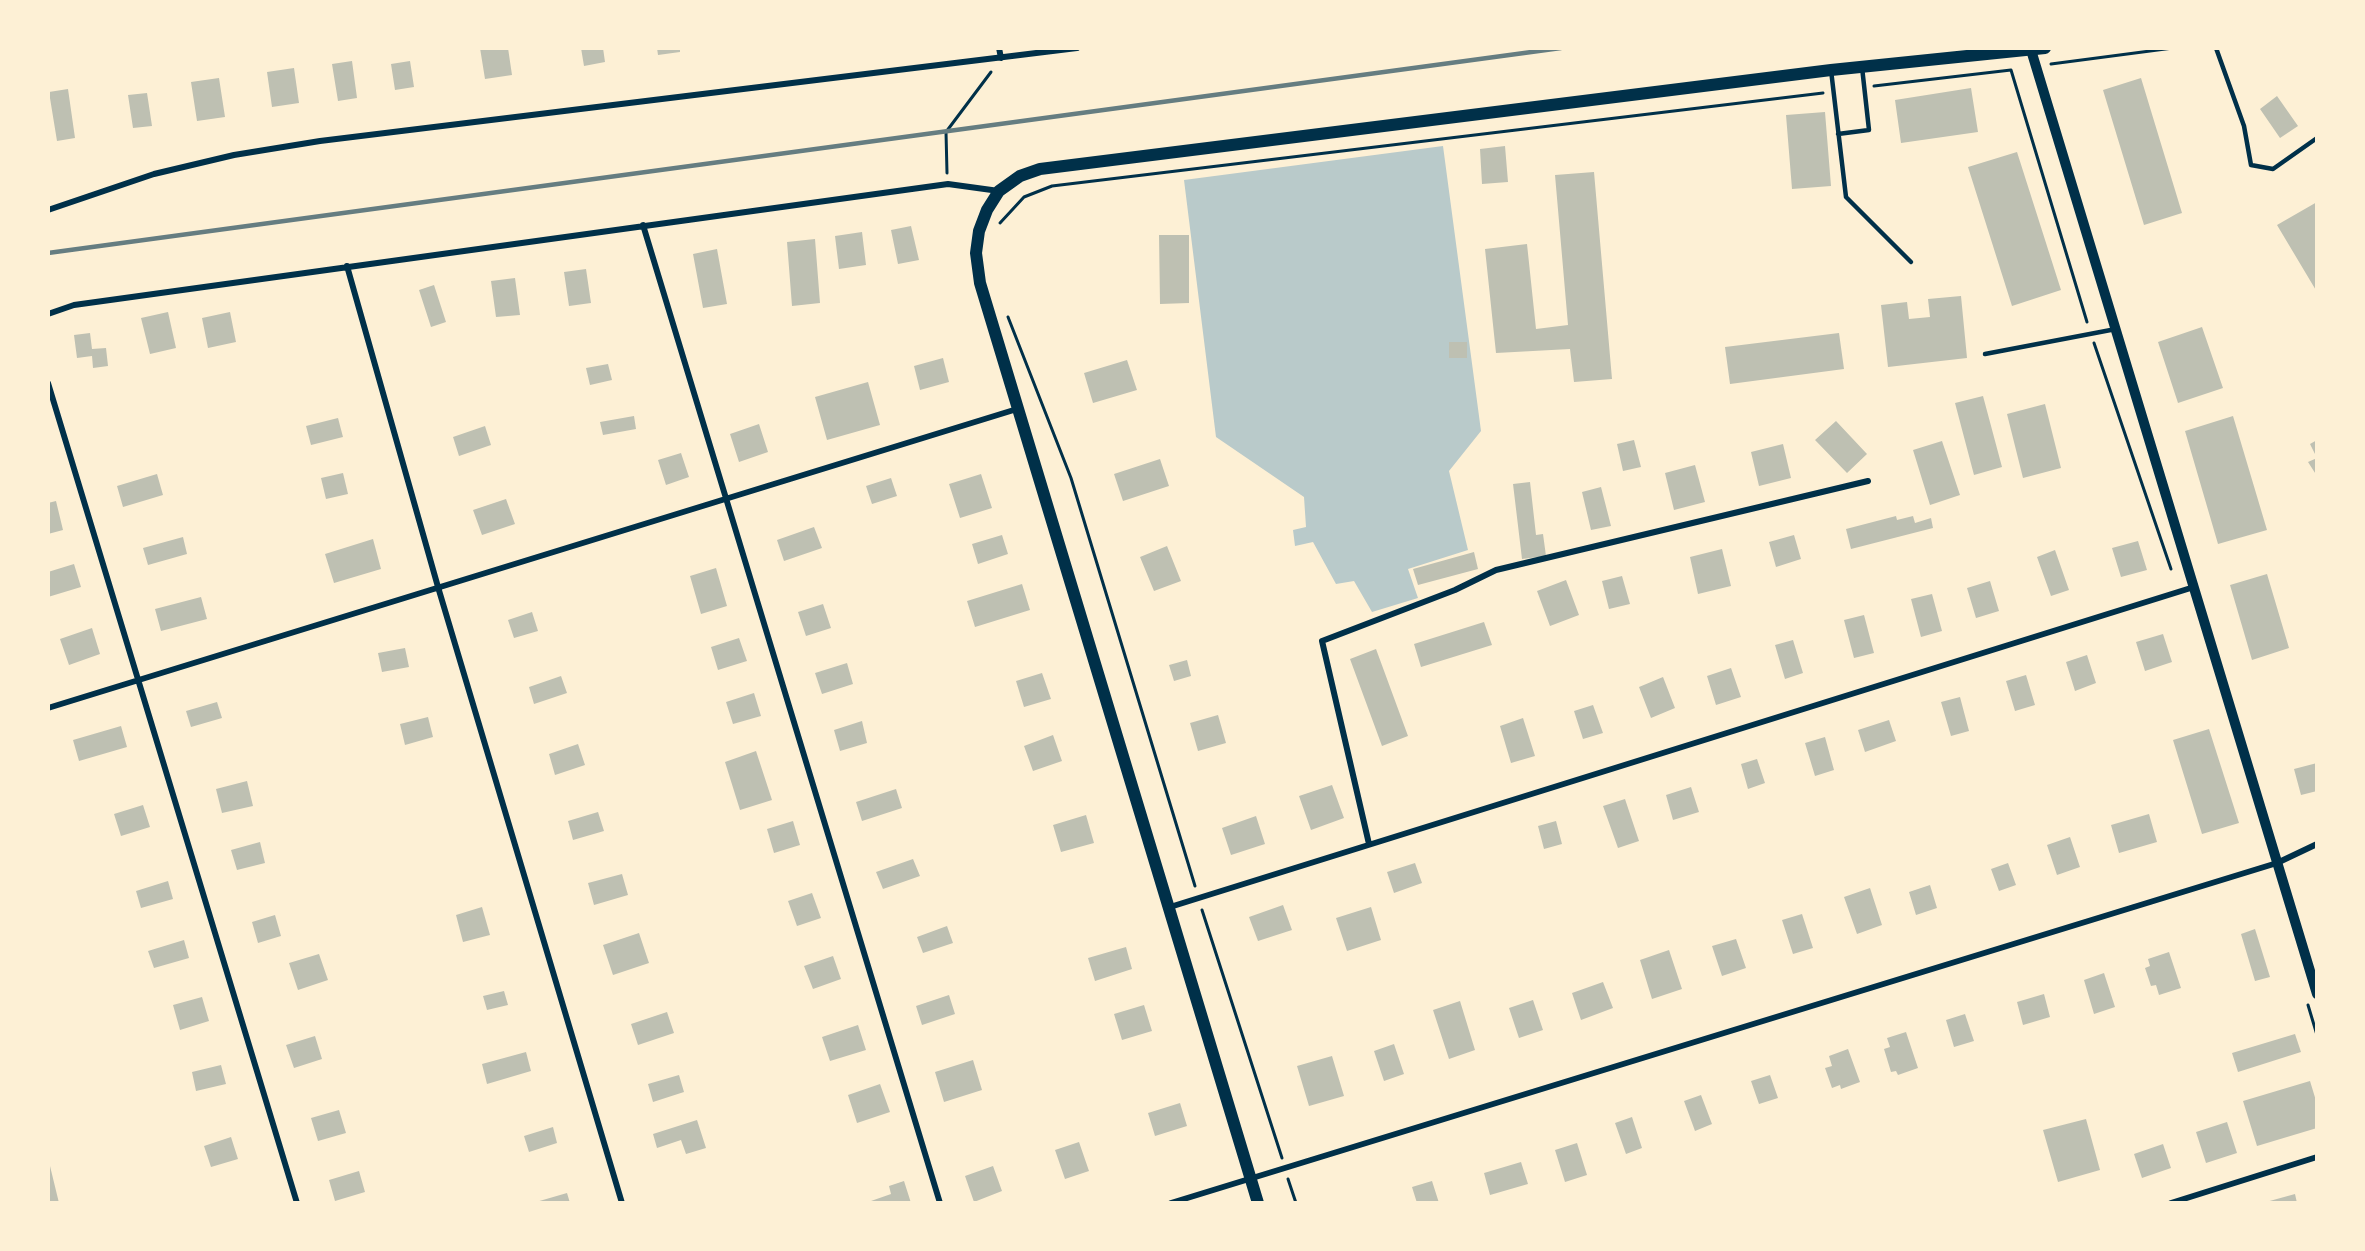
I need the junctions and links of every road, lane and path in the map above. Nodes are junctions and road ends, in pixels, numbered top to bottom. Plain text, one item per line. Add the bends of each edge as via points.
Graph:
1 (999, 48) edge
2 (1077, 48) edge
3 (2045, 48) edge
4 (2173, 48) edge
5 (2216, 48) edge
6 (2031, 50) junction
7 (1001, 58) junction
8 (2046, 65) dead end
9 (1862, 67) junction
10 (1831, 70) junction
11 (1866, 87) dead end
12 (1830, 92) dead end
13 (1838, 134) junction
14 (2317, 138) edge
15 (948, 184) junction
16 (999, 191) junction
17 (48, 210) edge
18 (643, 225) junction
19 (997, 229) dead end
20 (1911, 262) dead end
21 (347, 266) junction
22 (1007, 313) dead end
23 (48, 314) edge
24 (2116, 329) junction
25 (2091, 334) junction
26 (1985, 354) dead end
27 (48, 383) edge
28 (1017, 409) junction
29 (1868, 481) dead end
30 (727, 499) junction
31 (438, 587) junction
32 (2194, 587) junction
33 (2179, 592) junction
34 (137, 681) junction
35 (48, 708) edge
36 (1369, 844) junction
37 (2317, 844) edge
38 (2277, 863) junction
39 (1199, 898) junction
40 (1170, 907) junction
41 (2317, 994) edge
42 (2307, 1001) dead end
43 (2317, 1035) edge
44 (2317, 1157) edge
45 (1285, 1168) junction
46 (1251, 1178) junction
47 (297, 1203) edge
48 (622, 1203) edge
49 (940, 1203) edge
50 (1171, 1203) edge
51 (1258, 1203) edge
52 (1296, 1203) edge
53 (2171, 1203) edge

1 - 7 street
2 - 7 street
3 - 6 main road
4 - 8 path
5 - 14 lane via 2244,126 2251,165 2272,169
6 - 9 main road
6 - 24 street
7 - 15 path via 946,132
7 - 17 street via 320,141 154,174
9 - 10 main road
9 - 13 lane via 1869,130
10 - 13 lane
10 - 16 main road via 1040,169 1020,176
11 - 25 path via 2011,70
12 - 19 path via 1052,186 1024,197
13 - 20 lane via 1846,197
15 - 16 street
15 - 18 street
16 - 28 main road via 978,231 976,253 980,283
18 - 21 street
18 - 30 street
21 - 23 street via 74,305
21 - 31 street
22 - 39 path via 1071,478
24 - 25 lane
24 - 32 street
25 - 26 lane
25 - 33 path
27 - 34 street
28 - 30 street
28 - 40 main road
29 - 36 street via 1496,570 1455,590 1322,641
30 - 31 street
30 - 49 street
31 - 34 street
31 - 48 street
32 - 33 street
32 - 38 street
33 - 36 street
34 - 35 street
34 - 47 street
36 - 39 street
37 - 38 street
38 - 41 street
38 - 45 street
39 - 40 street
39 - 45 path
40 - 46 main road
42 - 43 path
44 - 53 street
45 - 46 street
45 - 52 path
46 - 50 street
46 - 51 main road

